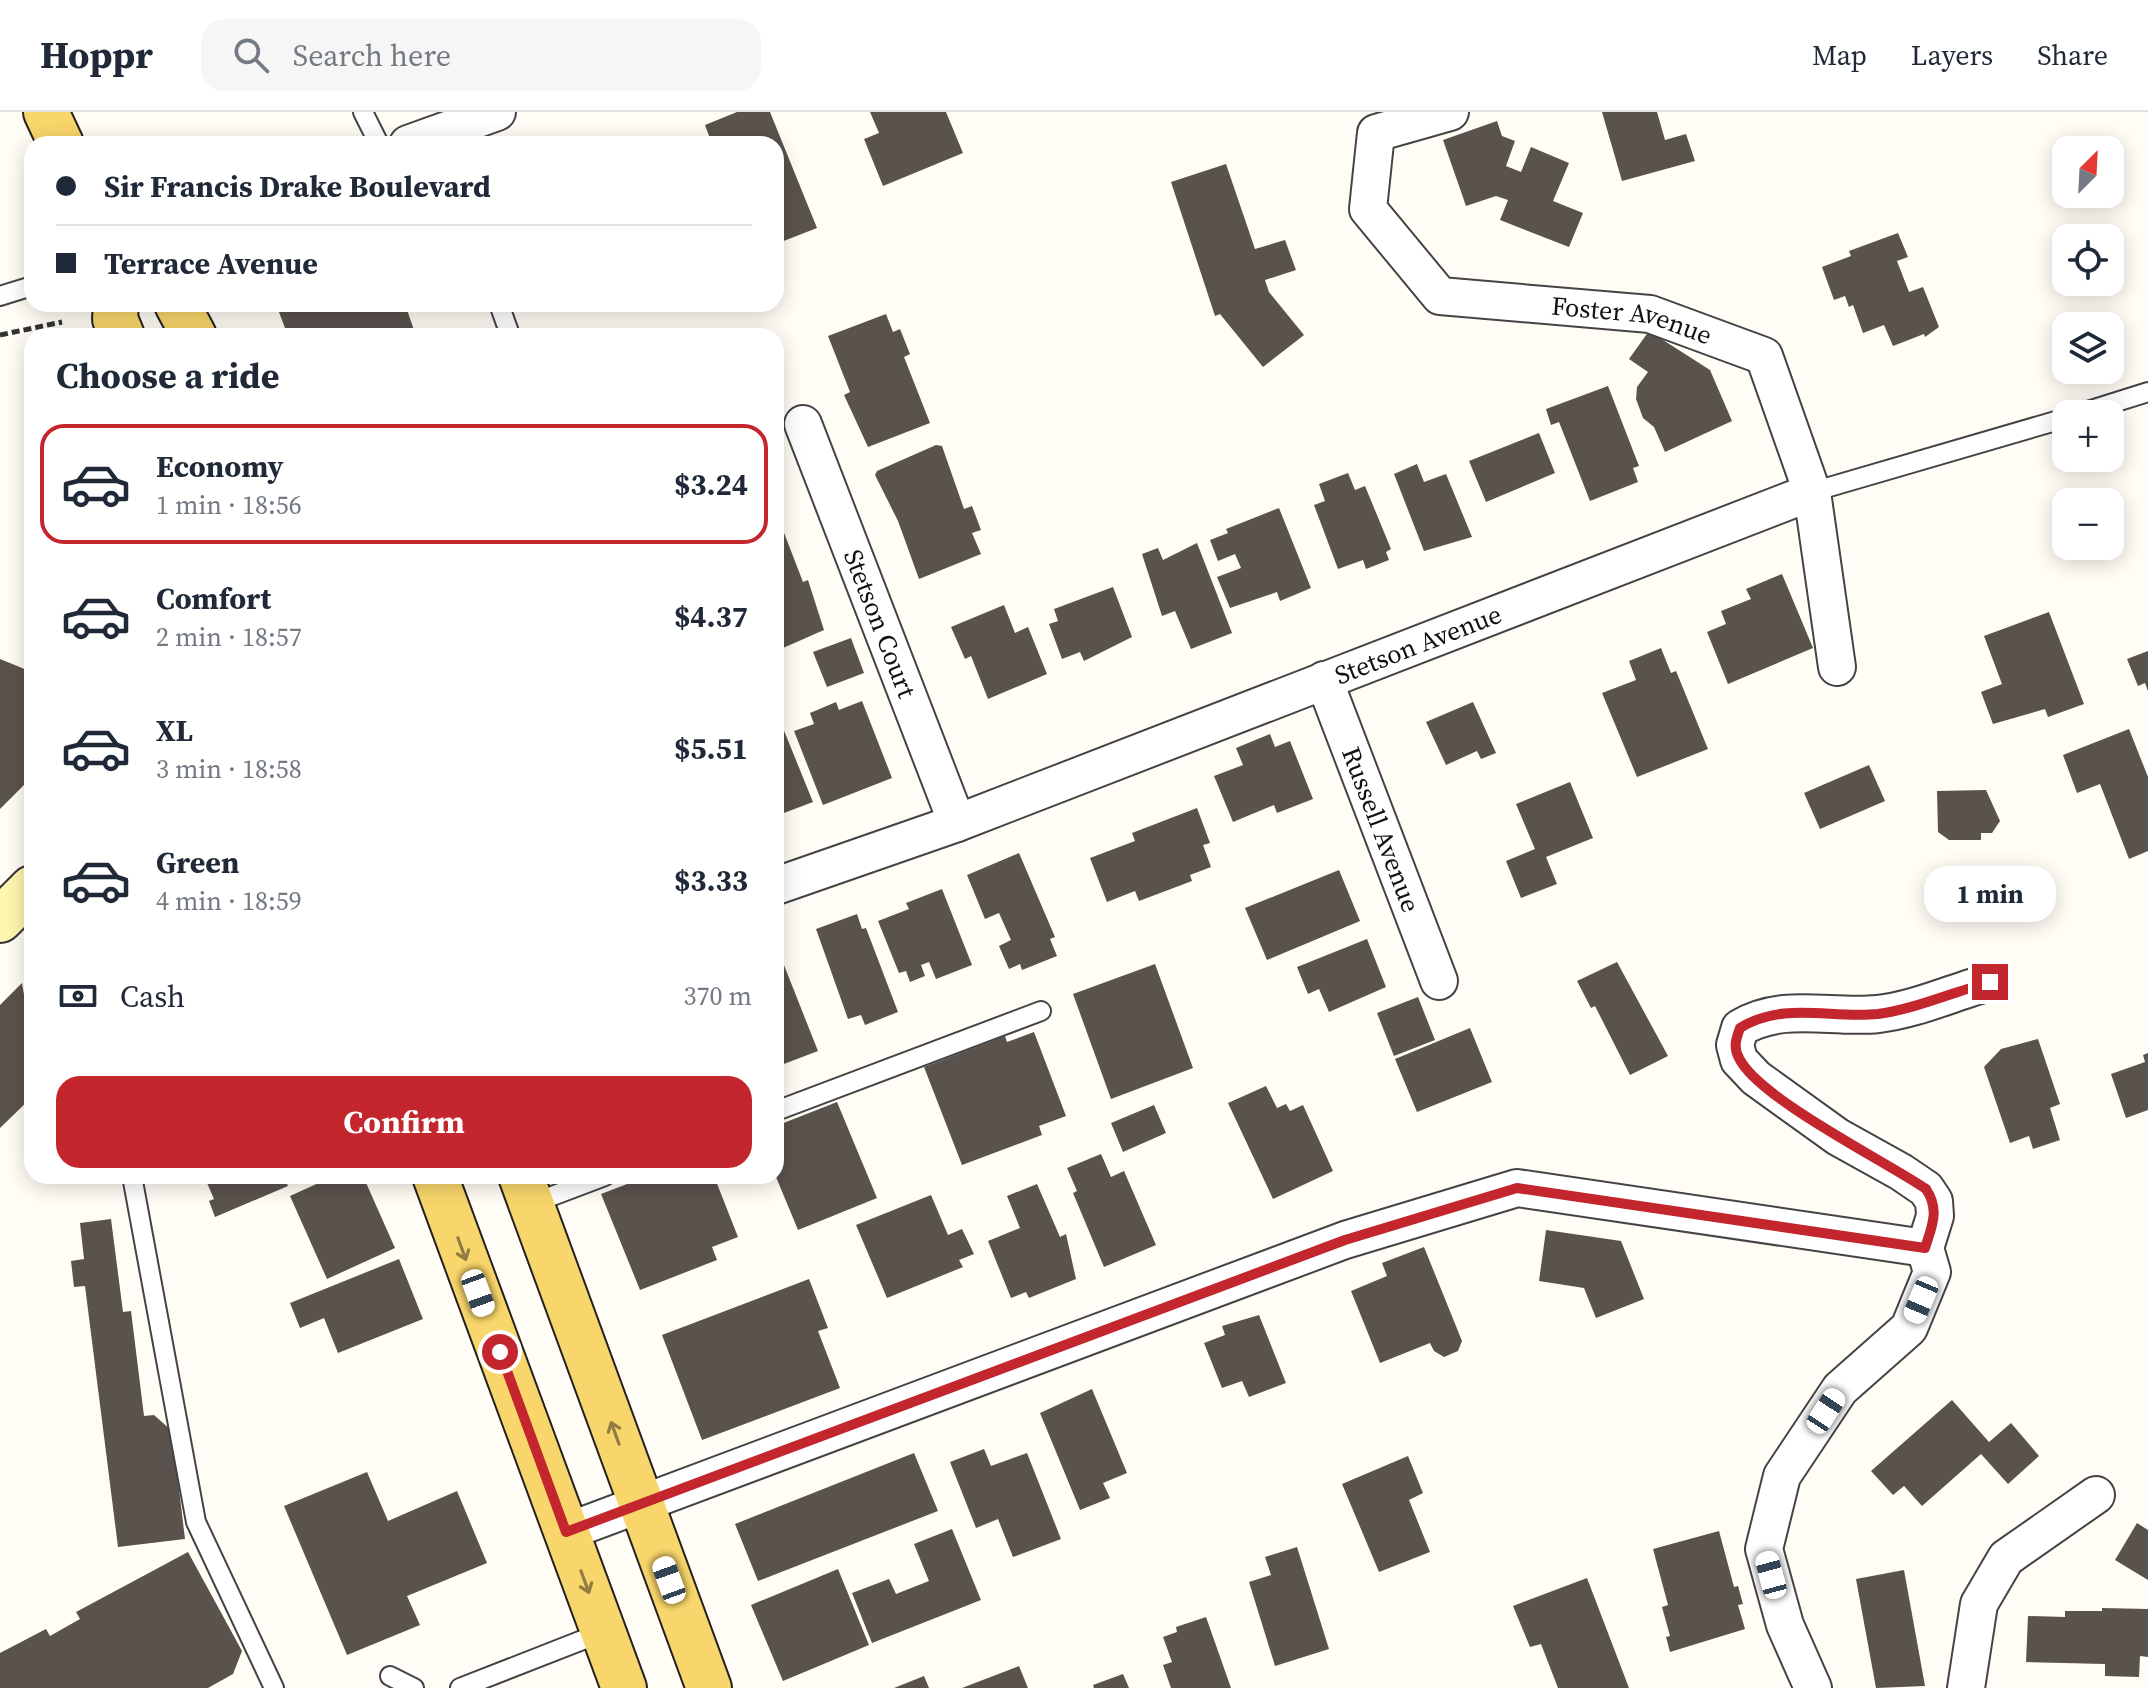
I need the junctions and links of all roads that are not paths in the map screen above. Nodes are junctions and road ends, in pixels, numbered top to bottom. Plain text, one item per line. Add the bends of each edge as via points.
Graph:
1 (46, 112) edge
2 (363, 112) edge
3 (497, 112) edge
4 (1450, 112) edge
5 (57, 136) edge
6 (375, 136) edge
7 (440, 136) edge
8 (24, 288) edge
9 (0, 296) edge
10 (2148, 392) edge
11 (2123, 400) edge
12 (2052, 422) edge
13 (803, 424) dead end
14 (1812, 492) junction
15 (1837, 667) dead end
16 (1324, 680) junction
17 (957, 823) junction
18 (784, 883) edge
19 (24, 896) edge
20 (0, 920) edge
21 (1439, 981) dead end
22 (1990, 982) dead end
23 (1041, 1011) dead end
24 (784, 1108) edge
25 (133, 1184) edge
26 (438, 1184) edge
27 (560, 1184) edge
28 (526, 1190) edge
29 (1925, 1248) junction
30 (2096, 1495) dead end
31 (641, 1506) junction
32 (566, 1532) junction
33 (603, 1632) junction
34 (390, 1676) dead end
35 (269, 1686) edge
36 (414, 1688) edge
37 (460, 1688) edge
38 (624, 1688) edge
39 (709, 1688) edge
40 (1813, 1688) edge
41 (1966, 1688) edge

1 - 5 main road
2 - 6 lane
3 - 7 street
4 - 14 street, Foster Avenue via 1376,133 1368,209 1440,296 1650,314 1764,356
8 - 9 lane
10 - 11 lane
12 - 14 lane, Stetson Avenue
13 - 17 street, Stetson Court
14 - 15 street, Foster Avenue
14 - 16 street, Stetson Avenue
16 - 17 street, Stetson Avenue
16 - 21 street, Russell Avenue
17 - 18 street, Stetson Avenue
19 - 20 main road
22 - 29 street via 1879,1014 1817,1011 1758,1017 1740,1028 1735,1045 1739,1060 1756,1078 1838,1137 1926,1189 1935,1216
23 - 24 lane
25 - 35 lane via 196,1522
26 -> 32 main road
27 - 28 lane
31 -> 28 main road
29 - 31 street via 1517,1188 1345,1240
29 - 40 street via 1932,1272 1909,1328 1840,1389 1782,1476 1764,1549 1785,1625
30 - 41 street via 2006,1558 1979,1604
31 - 32 street
31 - 39 main road
32 -> 33 main road
33 - 37 lane
33 - 38 main road
34 - 36 lane

